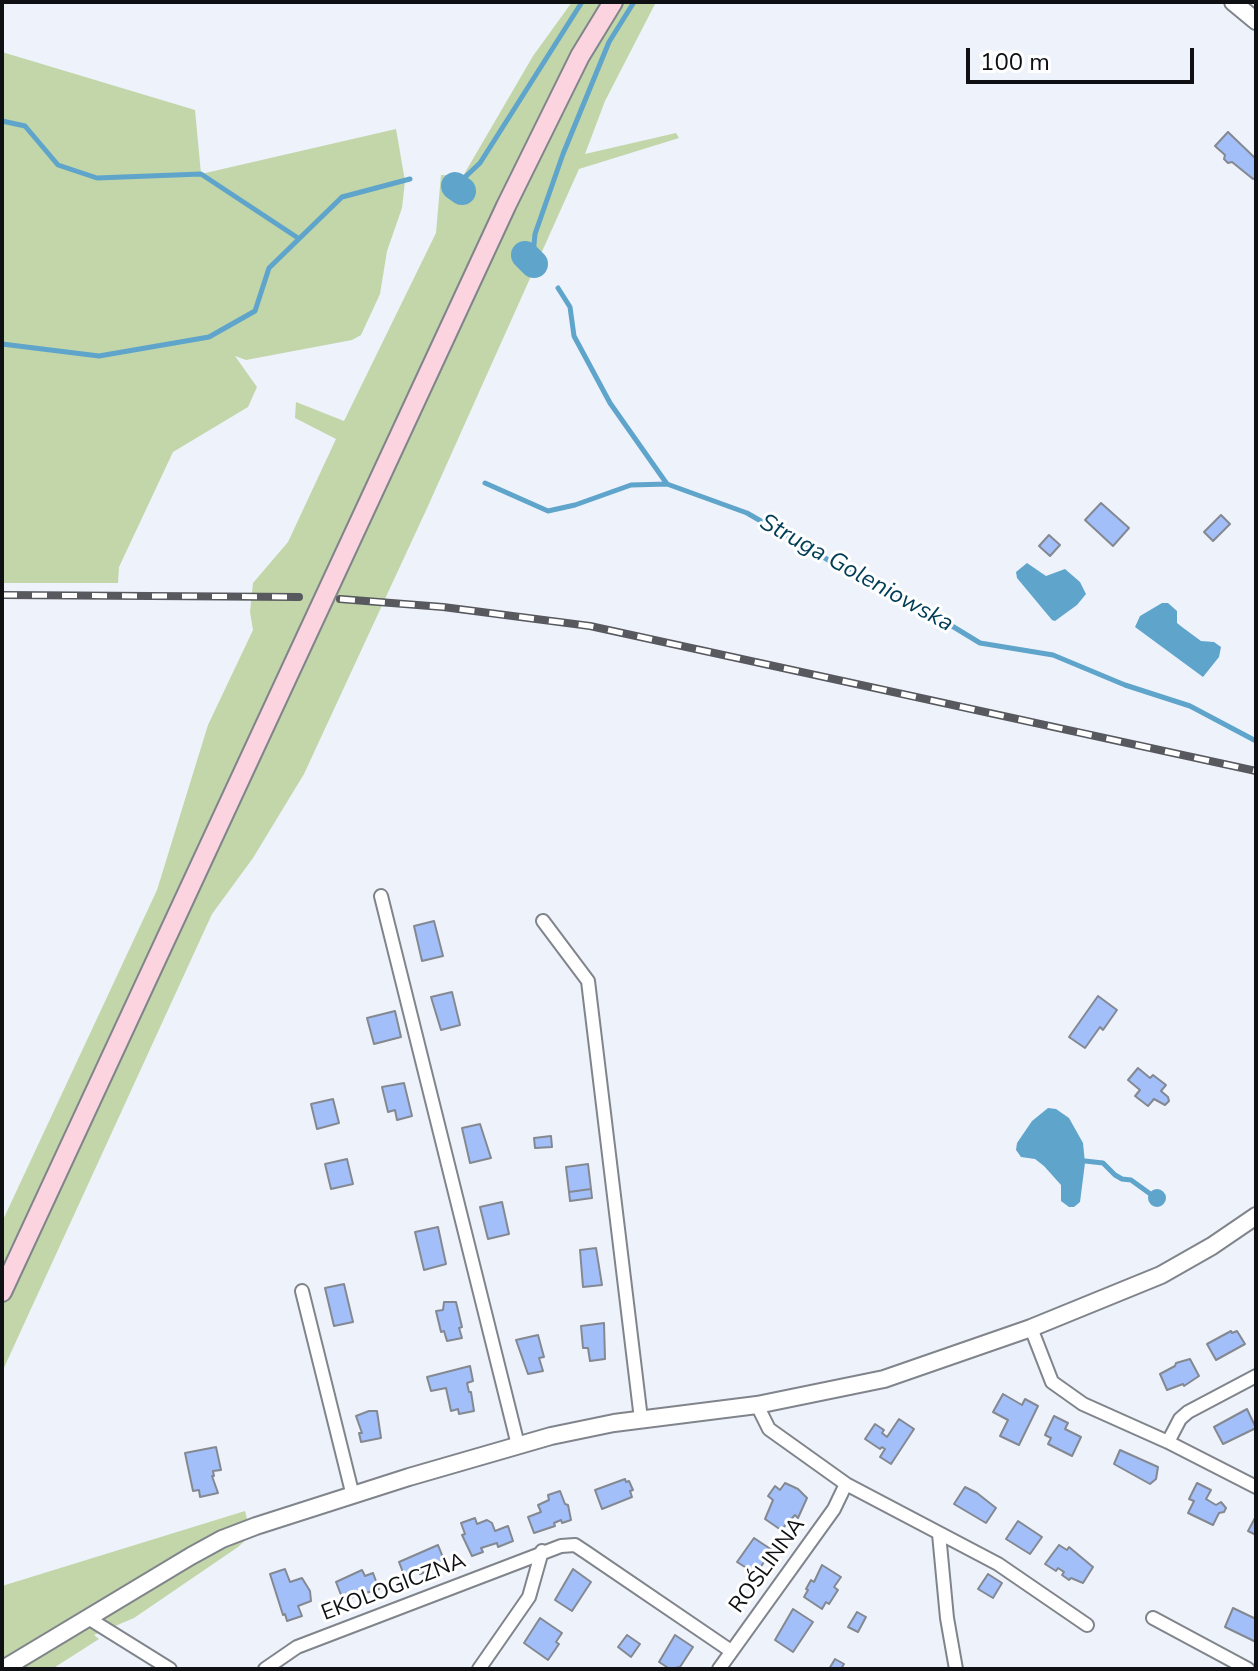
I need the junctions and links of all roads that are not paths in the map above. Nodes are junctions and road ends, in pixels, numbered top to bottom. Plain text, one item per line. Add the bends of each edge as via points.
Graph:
1 (613, 2) edge
2 (1233, 2) edge
3 (1256, 21) edge
4 (381, 896) dead end
5 (543, 921) dead end
6 (1256, 1216) edge
7 (302, 1291) dead end
8 (2, 1292) edge
9 (1031, 1328) junction
10 (1256, 1376) edge
11 (757, 1405) junction
12 (641, 1419) junction
13 (1168, 1442) junction
14 (518, 1445) junction
15 (846, 1484) junction
16 (1256, 1487) edge
17 (353, 1496) junction
18 (939, 1534) junction
19 (542, 1551) junction
20 (88, 1618) junction
21 (1153, 1618) dead end
22 (1087, 1625) dead end
23 (731, 1651) junction
24 (3, 1669) edge
25 (170, 1669) edge
26 (265, 1669) edge
27 (479, 1669) edge
28 (719, 1669) edge
29 (956, 1669) edge
30 (1248, 1669) edge

1 - 8 main road via 580,56 506,206
2 - 3 street
4 - 14 street
5 - 12 street via 588,981
6 - 9 street via 1161,1275
7 - 17 street
9 - 11 street via 884,1379
9 - 13 street via 1052,1382 1083,1404
10 - 13 street via 1188,1412
11 - 12 street
11 - 15 street via 769,1429
12 - 14 street
13 - 16 street
14 - 17 street
15 - 18 street
15 - 23 street, ROŚLINNA via 834,1509
17 - 20 street via 222,1539
18 - 22 street via 998,1564
18 - 29 street
19 - 23 street, EKOLOGICZNA via 575,1545
19 - 26 street, EKOLOGICZNA via 297,1647
19 - 27 street via 529,1597
20 - 24 street
20 - 25 street
21 - 30 street
23 - 28 street, ROŚLINNA

